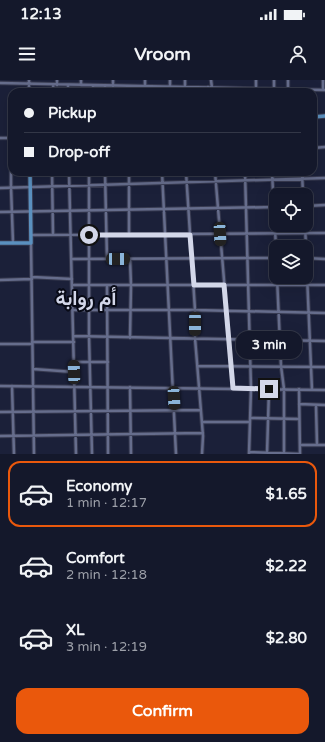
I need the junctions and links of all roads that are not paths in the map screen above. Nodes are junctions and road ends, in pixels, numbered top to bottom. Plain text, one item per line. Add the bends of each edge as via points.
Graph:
1 (29, 80) edge
2 (57, 80) edge
3 (81, 80) edge
4 (113, 80) edge
5 (145, 80) edge
6 (170, 80) edge
7 (185, 80) edge
8 (212, 80) edge
9 (323, 80) edge
10 (0, 83) edge
11 (29, 84) junction
12 (55, 85) junction
13 (68, 85) joint
14 (81, 85) junction
15 (92, 85) junction
16 (104, 86) joint
17 (113, 86) junction
18 (129, 86) joint
19 (145, 86) junction
20 (158, 87) joint
21 (170, 87) junction
22 (183, 87) junction
23 (208, 87) joint
24 (29, 88) edge
25 (55, 88) edge
26 (92, 88) edge
27 (212, 88) joint
28 (324, 90) edge
29 (10, 176) edge
30 (30, 176) edge
31 (52, 176) edge
32 (69, 176) edge
33 (89, 176) edge
34 (105, 176) edge
35 (129, 176) edge
36 (162, 176) edge
37 (186, 176) edge
38 (215, 176) edge
39 (245, 176) edge
40 (273, 176) edge
41 (303, 178) junction
42 (325, 178) edge
43 (273, 179) junction
44 (245, 180) junction
45 (186, 181) junction
46 (216, 181) junction
47 (162, 182) junction
48 (129, 183) junction
49 (106, 184) junction
50 (70, 185) junction
51 (89, 185) junction
52 (52, 186) junction
53 (10, 187) junction
54 (30, 187) junction
55 (0, 188) edge
56 (274, 188) edge
57 (303, 188) edge
58 (325, 205) edge
59 (313, 206) edge
60 (246, 207) junction
61 (269, 207) edge
62 (218, 208) junction
63 (164, 209) junction
64 (188, 209) junction
65 (106, 210) junction
66 (129, 210) junction
67 (70, 211) junction
68 (89, 211) junction
69 (0, 212) edge
70 (12, 212) junction
71 (31, 212) junction
72 (52, 212) junction
73 (305, 233) junction
74 (325, 233) edge
75 (220, 234) junction
76 (247, 234) junction
77 (275, 234) junction
78 (31, 235) junction
79 (53, 235) junction
80 (71, 235) junction
81 (89, 235) junction
82 (106, 235) junction
83 (129, 235) junction
84 (165, 235) junction
85 (190, 235) junction
86 (275, 240) edge
87 (306, 240) edge
88 (0, 243) edge
89 (13, 243) junction
90 (31, 243) junction
91 (222, 258) junction
92 (248, 258) junction
93 (269, 258) edge
94 (313, 258) edge
95 (72, 259) junction
96 (89, 259) junction
97 (107, 259) junction
98 (130, 259) junction
99 (166, 259) junction
100 (192, 259) junction
101 (325, 259) edge
102 (32, 278) junction
103 (72, 279) junction
104 (0, 280) edge
105 (72, 285) junction
106 (88, 285) junction
107 (106, 285) junction
108 (131, 285) junction
109 (168, 285) junction
110 (194, 285) junction
111 (224, 285) junction
112 (248, 285) junction
113 (278, 285) junction
114 (308, 285) junction
115 (325, 285) edge
116 (73, 310) junction
117 (89, 310) junction
118 (107, 310) junction
119 (130, 310) junction
120 (169, 310) junction
121 (195, 310) junction
122 (227, 310) junction
123 (249, 311) junction
124 (279, 312) junction
125 (309, 312) junction
126 (325, 312) edge
127 (73, 336) junction
128 (89, 336) junction
129 (107, 337) junction
130 (130, 338) junction
131 (195, 338) junction
132 (170, 339) junction
133 (230, 339) junction
134 (249, 339) junction
135 (280, 340) junction
136 (310, 341) junction
137 (325, 341) edge
138 (74, 342) junction
139 (32, 343) junction
140 (0, 344) edge
141 (74, 362) junction
142 (90, 362) junction
143 (108, 362) junction
144 (198, 366) junction
145 (232, 366) junction
146 (250, 366) junction
147 (281, 366) junction
148 (311, 367) junction
149 (325, 367) edge
150 (33, 369) junction
151 (74, 372) junction
152 (0, 386) edge
153 (12, 386) junction
154 (33, 386) junction
155 (75, 386) junction
156 (90, 386) junction
157 (108, 386) junction
158 (130, 387) junction
159 (173, 387) junction
160 (200, 387) junction
161 (233, 388) junction
162 (251, 388) junction
163 (269, 389) junction
164 (284, 389) junction
165 (299, 389) junction
166 (312, 390) junction
167 (325, 390) edge
168 (299, 404) junction
169 (316, 404) junction
170 (325, 405) edge
171 (75, 410) junction
172 (91, 410) junction
173 (108, 410) junction
174 (131, 410) junction
175 (174, 410) junction
176 (201, 410) junction
177 (33, 411) junction
178 (0, 412) edge
179 (13, 412) junction
180 (250, 418) junction
181 (267, 419) junction
182 (284, 419) junction
183 (299, 419) junction
184 (202, 422) junction
185 (250, 422) junction
186 (175, 433) junction
187 (203, 433) junction
188 (109, 434) junction
189 (131, 434) junction
190 (76, 435) junction
191 (91, 435) junction
192 (0, 436) edge
193 (14, 436) junction
194 (34, 436) junction
195 (300, 444) junction
196 (318, 445) junction
197 (325, 445) edge
198 (249, 453) edge
199 (267, 453) edge
200 (14, 454) edge
201 (34, 454) edge
202 (76, 454) edge
203 (92, 454) edge
204 (108, 454) edge
205 (131, 454) edge
206 (176, 454) edge
207 (202, 454) edge
208 (284, 454) edge
209 (300, 454) edge

1 - 11 street
2 - 12 street
3 - 14 street
4 - 17 street
5 - 19 street
6 - 21 street
7 - 22 street
8 - 27 street
9 - 28 street
10 - 11 street
11 - 12 street
11 - 24 street
12 - 13 street
12 - 25 street
13 - 14 street
14 - 15 street
15 - 16 street
15 - 26 street
16 - 17 street
17 - 18 street
18 - 19 street
19 - 20 street
20 - 21 street
21 - 22 street
22 - 23 street
23 - 27 street
29 - 53 street
30 - 54 main road
31 - 52 street
32 - 50 street
33 - 51 street
34 - 49 street
35 - 48 street
36 - 47 street
37 - 45 street
38 - 46 street
39 - 44 street
40 - 43 street
41 - 42 street
41 - 43 street
41 - 57 street
43 - 44 street
43 - 56 street
44 - 46 street
44 - 60 street
45 - 46 street
45 - 47 street
45 - 64 street
46 - 62 street
47 - 48 street
47 - 63 street
48 - 49 street
48 - 66 street
49 - 51 street
49 - 65 street
50 - 51 street
50 - 52 street
50 - 67 street
51 - 68 street
52 - 54 street
52 - 72 street
53 - 54 street
53 - 55 street
53 - 70 street
54 - 71 main road
58 - 59 street
60 - 61 street
60 - 62 street
60 - 76 street
62 - 64 street
62 - 75 street
63 - 64 street
63 - 66 street
63 - 84 street
64 - 85 street
65 - 66 street
65 - 68 street
65 - 82 street
66 - 83 street
67 - 68 street
67 - 72 street
67 - 80 street
68 - 81 street
69 - 70 street
70 - 71 street
70 - 89 street
71 - 72 street
71 - 78 main road
72 - 79 street
73 - 74 street
73 - 77 street
73 - 87 street
75 - 76 street
75 - 85 street
75 - 91 street
76 - 77 street
76 - 92 street
77 - 86 street
78 - 79 street
78 - 90 main road
79 - 80 street
80 - 81 street
80 - 95 street
81 - 82 street
81 - 96 street
82 - 83 street
82 - 97 street
83 - 84 street
84 - 85 street
84 - 99 street
85 - 100 street
88 - 89 main road
89 - 90 main road
90 - 102 street
91 - 92 street
91 - 100 street
91 - 111 street
92 - 93 street
92 - 112 street
94 - 101 street
95 - 96 street
95 - 103 street
96 - 97 street
96 - 106 street
97 - 98 street
98 - 99 street
98 - 108 street
99 - 100 street
99 - 109 street
100 - 110 street
102 - 103 street
102 - 104 street
102 - 139 street
103 - 105 street
105 - 106 street
105 - 116 street
106 - 107 street
106 - 117 street
107 - 108 street
107 - 118 street
108 - 109 street
108 - 119 street
109 - 110 street
109 - 120 street
110 - 111 street
110 - 121 street
111 - 112 street
111 - 122 street
112 - 113 street
112 - 123 street
113 - 114 street
113 - 124 street
114 - 115 street
114 - 125 street
116 - 117 street
116 - 127 street
117 - 118 street
117 - 128 street
118 - 119 street
118 - 129 street
119 - 120 street
119 - 130 street
120 - 121 street
120 - 132 street
121 - 122 street
121 - 131 street
122 - 123 street
122 - 133 street
123 - 124 street
123 - 134 street
124 - 125 street
124 - 135 street
125 - 126 street
125 - 136 street
127 - 128 street
127 - 138 street
128 - 129 street
128 - 142 street
129 - 130 street
129 - 143 street
130 - 132 street
131 - 132 street
131 - 133 street
131 - 144 street
132 - 159 street
133 - 134 street
133 - 145 street
134 - 135 street
134 - 146 street
135 - 136 street
135 - 147 street
136 - 137 street
136 - 148 street
138 - 139 street
138 - 141 street
139 - 140 street
139 - 150 street
141 - 142 street
141 - 151 street
142 - 143 street
142 - 156 street
143 - 157 street
144 - 145 street
144 - 160 street
145 - 146 street
145 - 161 street
146 - 147 street
146 - 162 street
147 - 148 street
147 - 164 street
148 - 149 street
148 - 166 street
150 - 151 street
150 - 154 street
151 - 155 street
152 - 153 street
153 - 154 street
153 - 179 street
154 - 155 street
154 - 177 street
155 - 156 street
155 - 171 street
156 - 157 street
156 - 172 street
157 - 158 street
157 - 173 street
158 - 159 street
158 - 174 street
159 - 160 street
159 - 175 street
160 - 161 street
160 - 176 street
161 - 162 street
162 - 163 street
162 - 180 street
163 - 164 street
163 - 181 street
164 - 165 street
164 - 182 street
165 - 166 street
165 - 168 street
166 - 167 street
168 - 169 street
168 - 183 street
169 - 170 street
169 - 196 street
171 - 172 street
171 - 177 street
171 - 190 street
172 - 173 street
172 - 191 street
173 - 174 street
173 - 188 street
174 - 175 street
174 - 189 street
175 - 176 street
175 - 186 street
176 - 184 street
177 - 179 street
177 - 194 street
178 - 179 street
179 - 193 street
180 - 181 street
180 - 185 street
181 - 182 street
181 - 199 street
182 - 183 street
182 - 208 street
183 - 195 street
184 - 185 street
184 - 187 street
185 - 198 street
186 - 187 street
186 - 189 street
186 - 206 street
187 - 207 street
188 - 189 street
188 - 191 street
188 - 204 street
189 - 205 street
190 - 191 street
190 - 194 street
190 - 202 street
191 - 203 street
192 - 193 street
193 - 194 street
193 - 200 street
194 - 201 street
195 - 196 street
195 - 209 street
196 - 197 street
198 - 199 street
199 - 208 street
208 - 209 street

